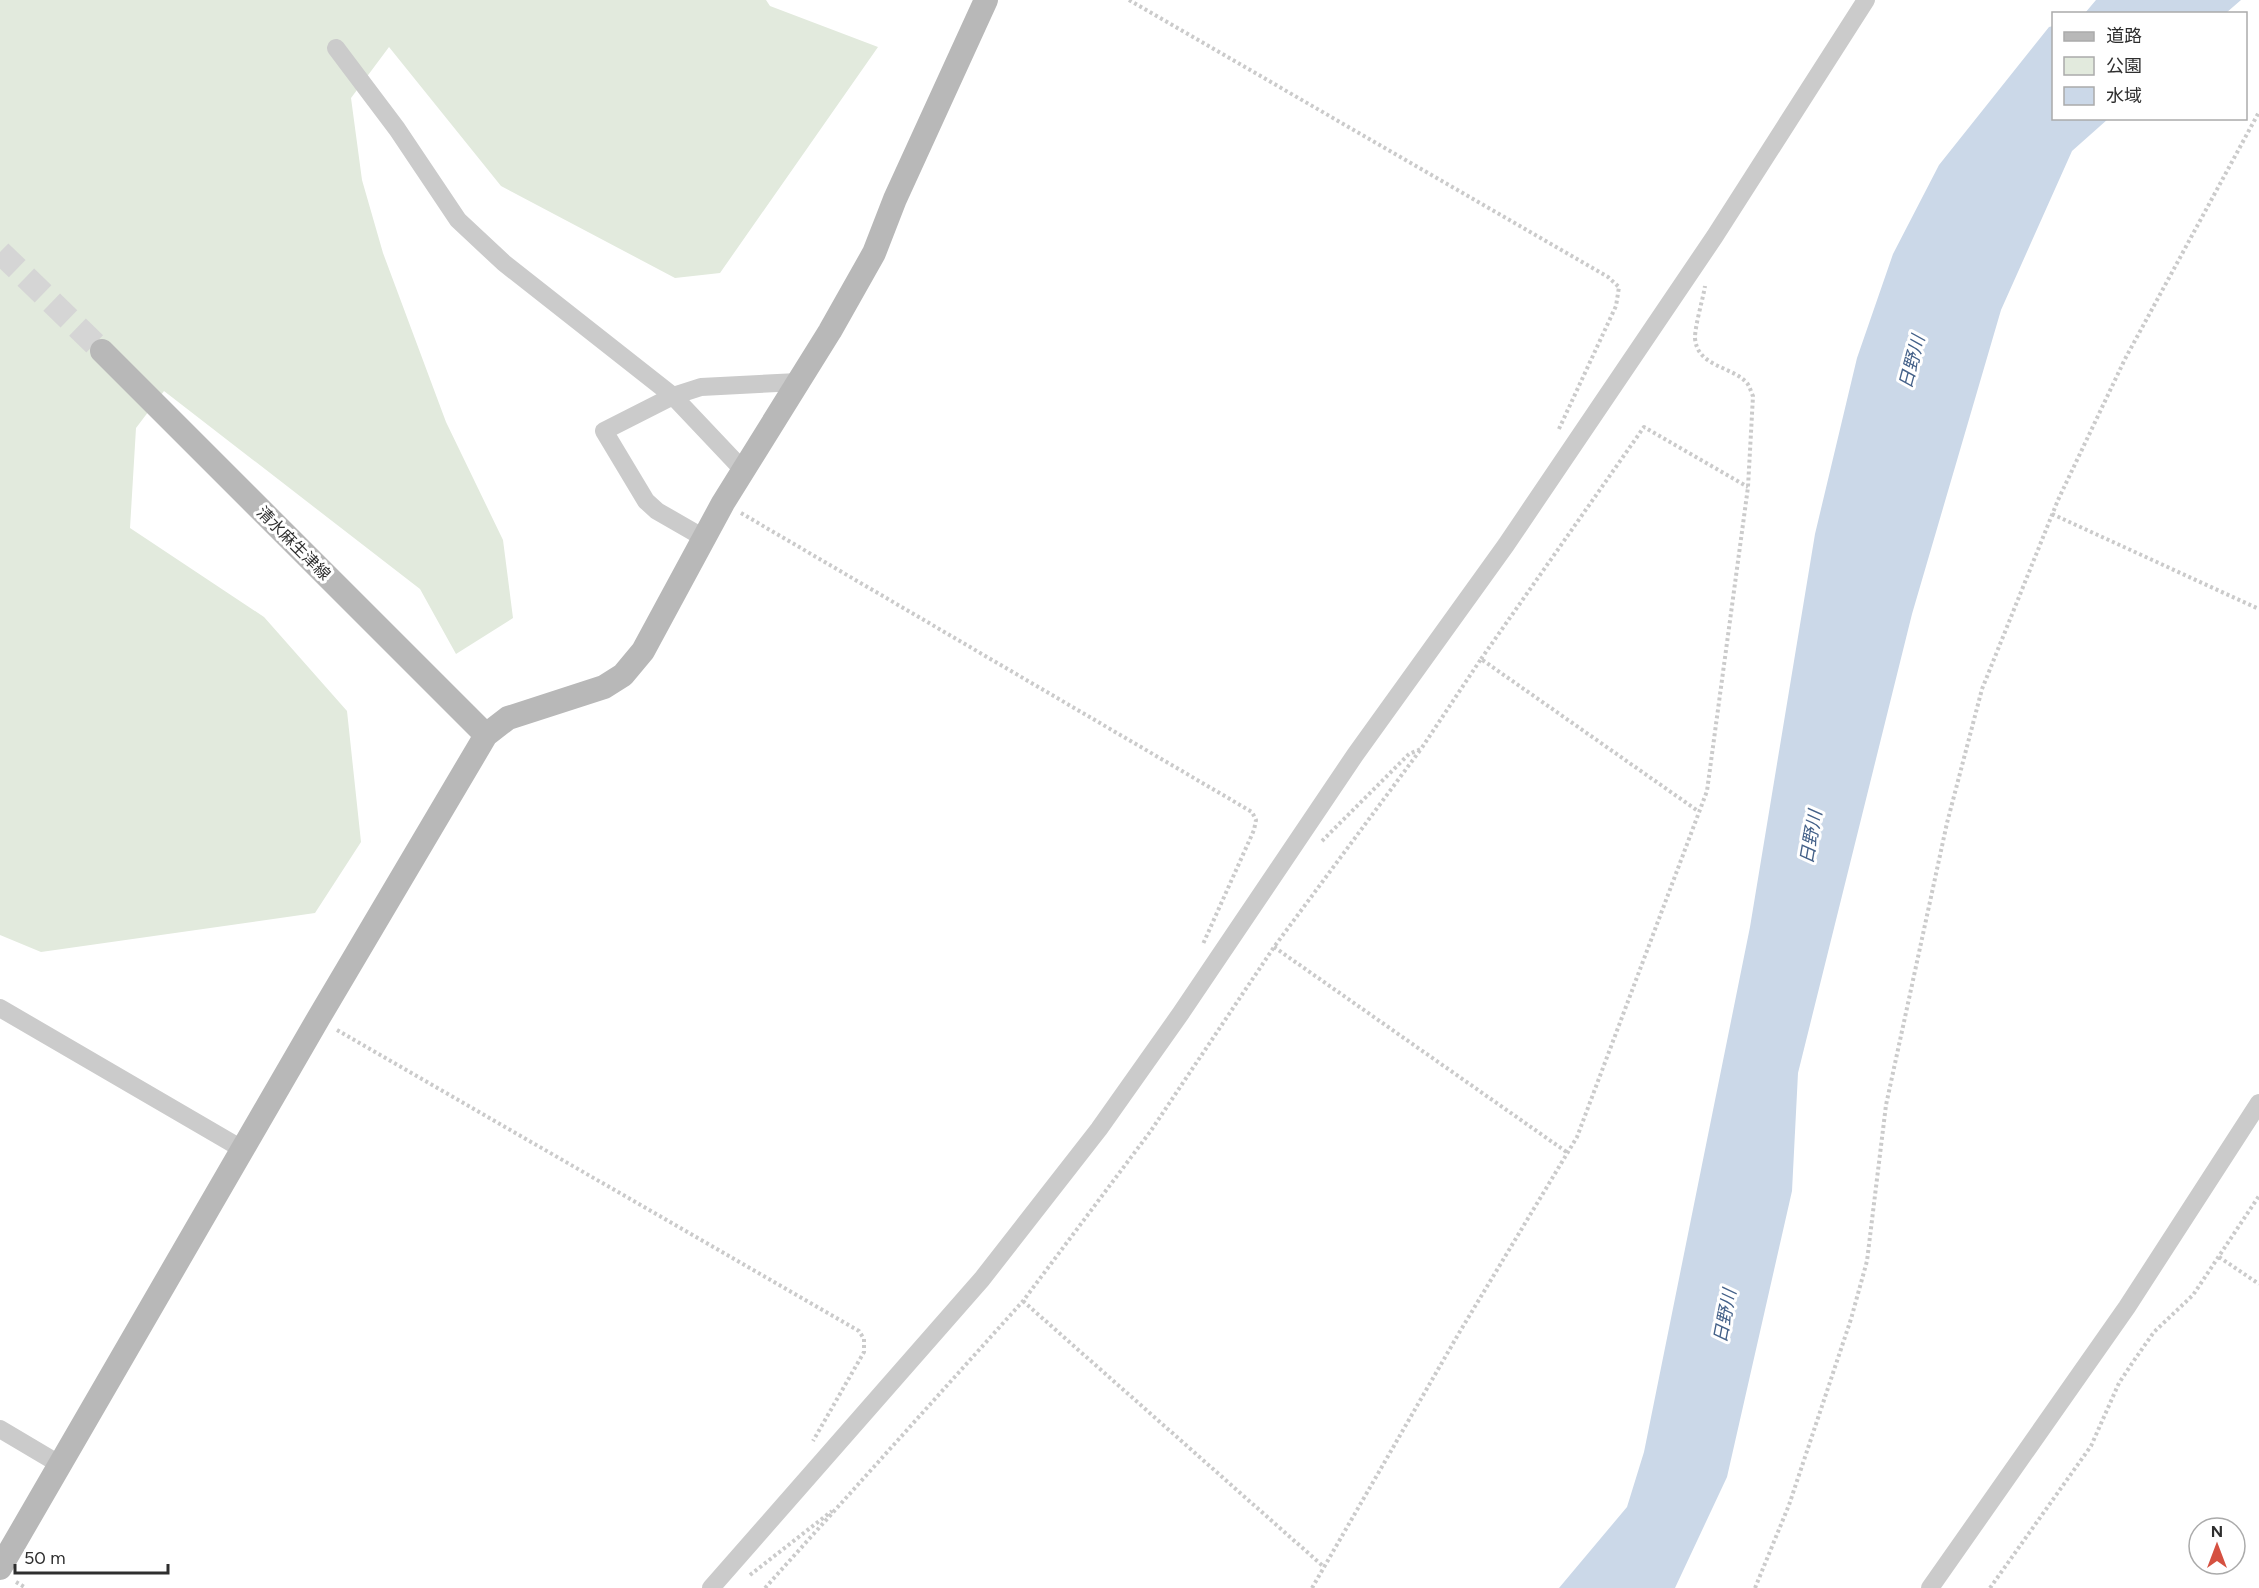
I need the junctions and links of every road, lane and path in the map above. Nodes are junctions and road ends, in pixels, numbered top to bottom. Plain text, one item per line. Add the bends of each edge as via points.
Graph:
1 (986, 0) edge
2 (1129, 0) edge
3 (1866, 0) edge
4 (336, 48) dead end
5 (2259, 112) edge
6 (1706, 282) dead end
7 (102, 351) tunnel mouth
8 (798, 382) junction
9 (673, 396) junction
10 (1556, 436) dead end
11 (744, 470) junction
12 (1748, 486) junction
13 (723, 503) junction
14 (2052, 514) junction
15 (704, 538) junction
16 (2259, 609) edge
17 (1481, 659) junction
18 (486, 735) junction
19 (1421, 749) junction
20 (1698, 811) junction
21 (1315, 849) dead end
22 (1274, 947) junction
23 (1198, 954) dead end
24 (0, 1008) edge
25 (318, 1019) junction
26 (2259, 1103) edge
27 (242, 1149) junction
28 (1568, 1153) junction
29 (2259, 1196) edge
30 (2219, 1257) junction
31 (2259, 1284) edge
32 (1023, 1301) junction
33 (0, 1429) edge
34 (812, 1441) dead end
35 (59, 1464) junction
36 (840, 1505) junction
37 (1324, 1567) junction
38 (0, 1568) edge
39 (742, 1581) dead end
40 (711, 1588) edge
41 (765, 1588) edge
42 (1312, 1588) edge
43 (1755, 1588) edge
44 (1930, 1588) edge
45 (1990, 1588) edge

1 - 8 street via 874,253
2 - 10 path via 1608,277 1619,287 1616,306
3 - 40 street via 1715,236 1506,545 1355,755 1099,1129 982,1279
4 - 9 street via 458,220 504,263
5 - 14 path via 2125,359
6 - 12 path via 1695,338 1701,354 1749,384 1753,396
7 - 18 street, 清水麻生津線
8 - 9 street via 701,387
8 - 11 street
9 - 11 street
9 - 15 street via 604,431 645,501
11 - 13 street
12 - 17 path via 1644,427
12 - 20 path via 1707,791
13 - 15 street
13 - 23 path via 1252,812 1256,820 1254,830
14 - 16 path
14 - 43 path via 1982,689 1947,823 1886,1105 1867,1261 1851,1319 1789,1505
15 - 18 street via 643,651 623,675 604,687 508,718
17 - 19 path
17 - 20 path
18 - 25 street
19 - 21 path via 1409,754
19 - 22 path
20 - 28 path
22 - 28 path
22 - 32 path via 1150,1132
24 - 27 street
25 - 27 street
25 - 34 path via 859,1331 864,1339 864,1352
26 - 44 street via 2127,1307
27 - 35 street
28 - 37 path
29 - 30 path
30 - 31 path
30 - 45 path via 2193,1295 2154,1332 2129,1367 2091,1446
32 - 36 path
32 - 37 path
33 - 35 street
35 - 38 street
36 - 39 path
36 - 41 path
37 - 42 path

